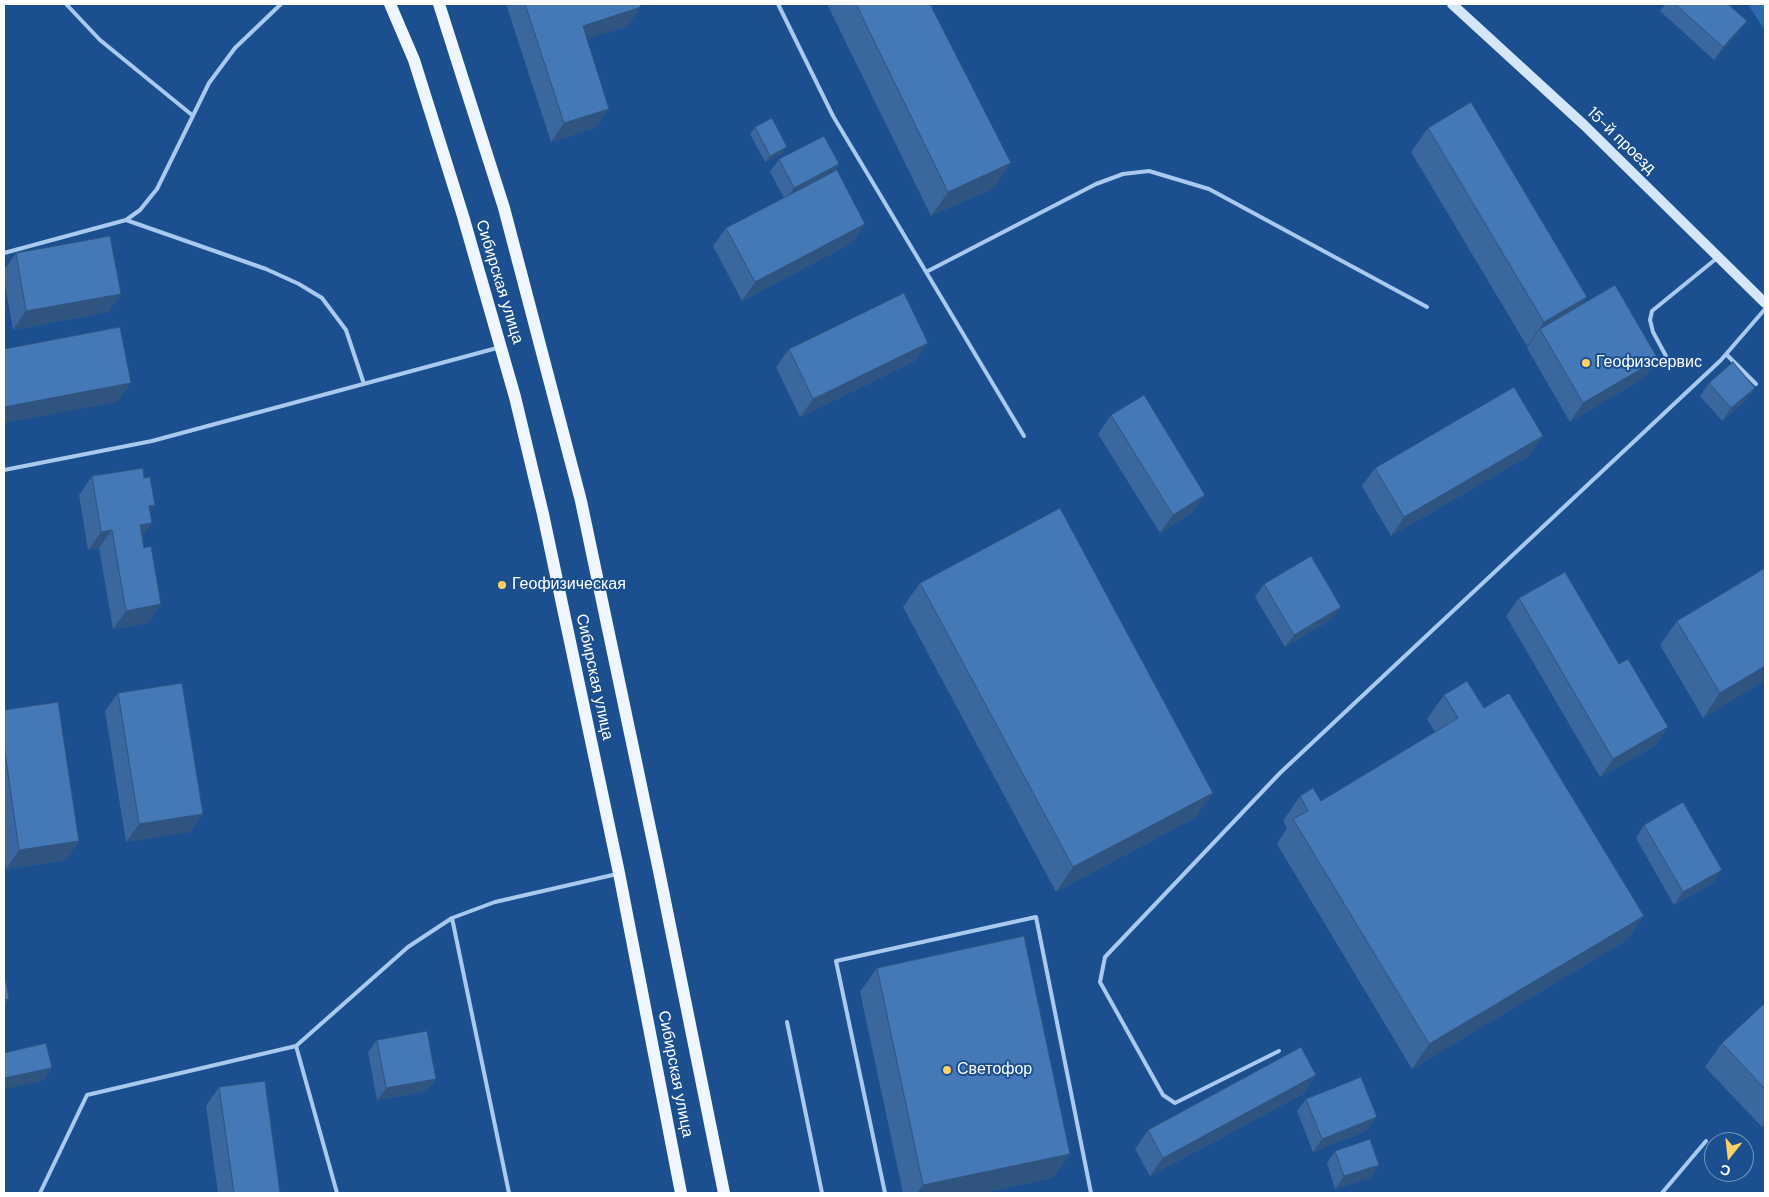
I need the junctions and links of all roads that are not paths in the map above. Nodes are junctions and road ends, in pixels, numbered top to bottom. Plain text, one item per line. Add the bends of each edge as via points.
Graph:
1 (66, 4) edge
2 (281, 4) edge
3 (390, 4) edge
4 (439, 4) edge
5 (778, 4) edge
6 (1452, 4) edge
7 (192, 116) junction
8 (126, 220) junction
9 (4, 253) edge
10 (1719, 257) junction
11 (928, 271) junction
12 (1765, 303) edge
13 (1428, 307) dead end
14 (1765, 309) edge
15 (502, 347) junction
16 (1726, 354) junction
17 (1666, 356) dead end
18 (364, 384) junction
19 (1756, 384) dead end
20 (1024, 436) dead end
21 (4, 470) edge
22 (619, 873) junction
23 (452, 918) junction
24 (787, 1022) dead end
25 (296, 1046) junction
26 (1279, 1051) dead end
27 (1704, 1143) edge
28 (40, 1193) edge
29 (337, 1193) edge
30 (509, 1193) edge
31 (681, 1193) edge
32 (724, 1193) edge
33 (822, 1193) edge
34 (885, 1193) edge
35 (1091, 1193) edge
36 (1662, 1193) edge

1 - 7 lane via 100,40
2 - 7 lane via 236,48 209,83
3 - 15 main road, Сибирская улица via 416,69
4 - 32 main road, Сибирская улица via 504,208 581,500
5 - 11 lane via 833,116
6 - 10 main road, 15-й проезд via 1584,125
7 - 8 lane via 157,189 140,210
8 - 9 lane
8 - 18 lane via 266,269 322,298 346,330
10 - 12 main road, 15-й проезд
10 - 17 lane via 1652,310 1653,332
11 - 13 lane via 1096,184 1123,174 1149,171 1209,189
11 - 20 lane
14 - 16 lane
15 - 18 lane
15 - 22 main road, Сибирская улица via 544,514
16 - 19 lane
16 - 26 lane via 1280,773 1105,957 1100,982 1162,1095 1175,1103
18 - 21 lane via 152,441
22 - 23 lane via 495,902
22 - 31 main road, Сибирская улица
23 - 25 lane via 408,947
23 - 30 lane
24 - 33 lane
25 - 28 lane via 86,1095
25 - 29 lane
27 - 36 lane
34 - 35 lane via 836,960 1036,917

